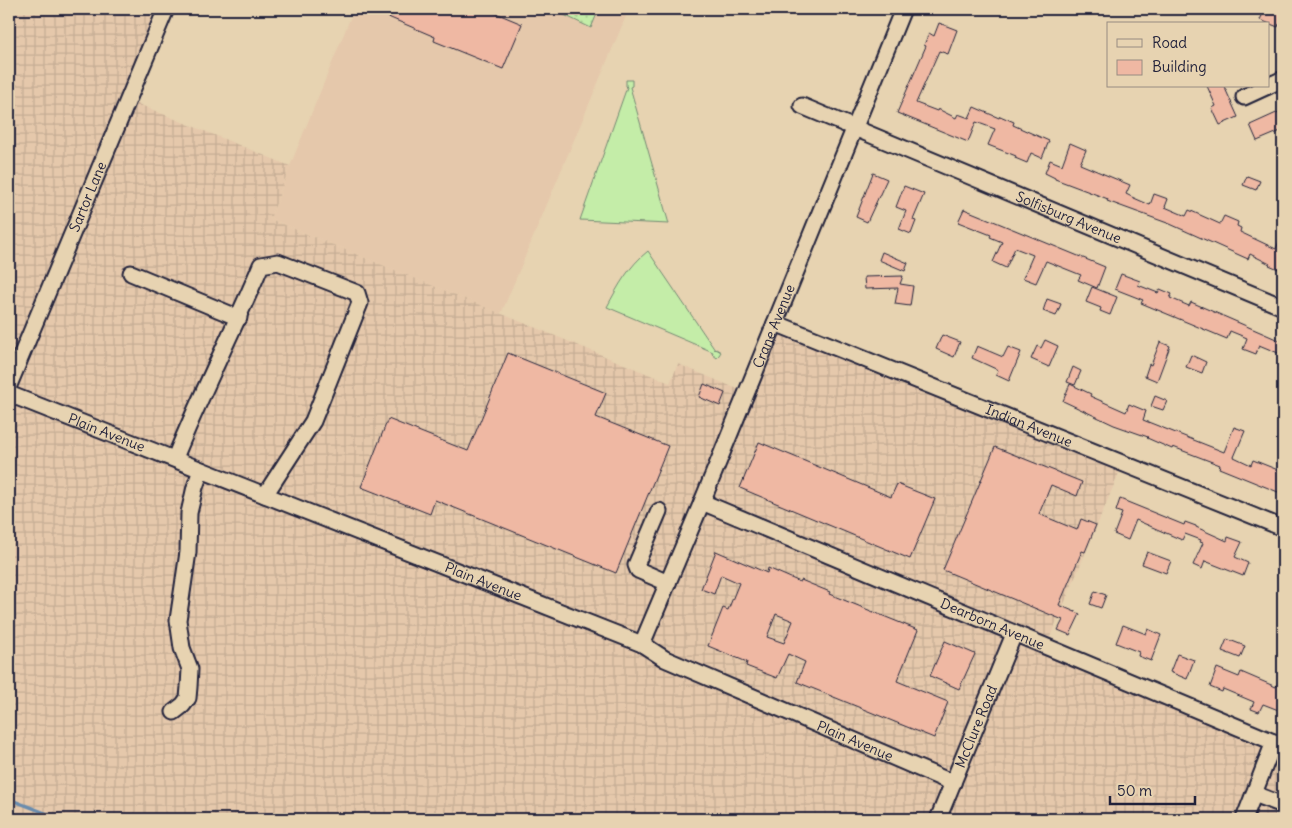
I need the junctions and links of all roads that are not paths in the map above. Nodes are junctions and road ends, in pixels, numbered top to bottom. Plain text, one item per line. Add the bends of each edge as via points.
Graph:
1 (166, 9) edge
2 (903, 9) edge
3 (1283, 79) edge
4 (1270, 85) edge
5 (1264, 88) edge
6 (1244, 97) dead end
7 (802, 106) dead end
8 (854, 127) junction
9 (131, 273) dead end
10 (1283, 307) edge
11 (239, 318) junction
12 (775, 323) junction
13 (9, 385) edge
14 (9, 394) edge
15 (175, 458) junction
16 (202, 470) junction
17 (265, 495) junction
18 (702, 502) junction
19 (659, 511) dead end
20 (1283, 528) edge
21 (668, 583) junction
22 (1014, 634) junction
23 (642, 644) junction
24 (174, 712) dead end
25 (1279, 744) edge
26 (953, 783) junction
27 (1254, 794) junction
28 (1283, 805) edge
29 (938, 819) edge
30 (1244, 819) edge

1 - 13 street, Sartor Lane
2 - 8 street, Crane Avenue
3 - 4 street
5 - 6 street
7 - 8 street, Solfisburg Avenue
8 - 10 street, Solfisburg Avenue
8 - 12 street, Crane Avenue
9 - 11 street
11 - 15 street via 194,410
11 - 17 street via 261,265 272,262 357,293 360,303 313,421
12 - 18 street, Crane Avenue
12 - 20 street, Indian Avenue
14 - 15 street, Plain Avenue
15 - 16 street, Plain Avenue
16 - 17 street, Plain Avenue
16 - 24 street via 189,514 187,560 178,620 182,648 190,670 188,698
17 - 23 street, Plain Avenue
18 - 21 street, Crane Avenue
18 - 22 street, Dearborn Avenue
19 - 21 street via 636,565 638,570
21 - 23 street, Crane Avenue
22 - 25 street, Dearborn Avenue
22 - 26 street, McClure Road
23 - 26 street, Plain Avenue via 666,659
25 - 27 street
26 - 29 street, McClure Road
27 - 28 street
27 - 30 street

